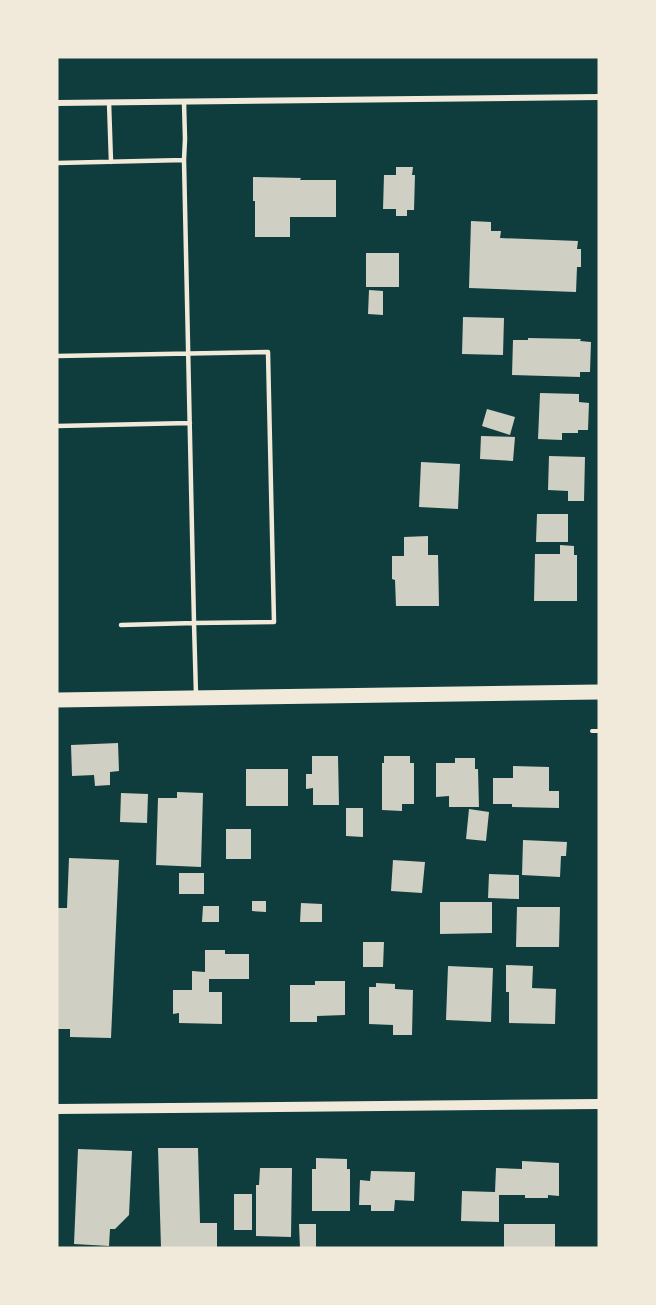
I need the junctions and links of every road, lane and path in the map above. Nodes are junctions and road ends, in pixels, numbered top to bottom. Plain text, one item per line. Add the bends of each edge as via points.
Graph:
1 (599, 97) edge
2 (110, 102) junction
3 (184, 102) junction
4 (57, 103) edge
5 (184, 160) junction
6 (111, 162) junction
7 (57, 163) edge
8 (188, 353) junction
9 (57, 356) edge
10 (190, 423) junction
11 (57, 426) edge
12 (194, 623) junction
13 (121, 625) dead end
14 (599, 692) edge
15 (196, 698) junction
16 (57, 700) edge
17 (592, 731) dead end
18 (599, 731) edge
19 (599, 1104) edge
20 (57, 1109) edge

1 - 3 street
2 - 3 street
2 - 4 street
2 - 6 lane
3 - 5 lane
5 - 6 lane
5 - 8 lane
6 - 7 lane
8 - 9 lane
8 - 10 lane
8 - 12 lane via 268,352 274,622
10 - 11 lane
10 - 12 lane
12 - 13 lane
12 - 15 lane
14 - 15 main road
15 - 16 main road
17 - 18 path
19 - 20 street

